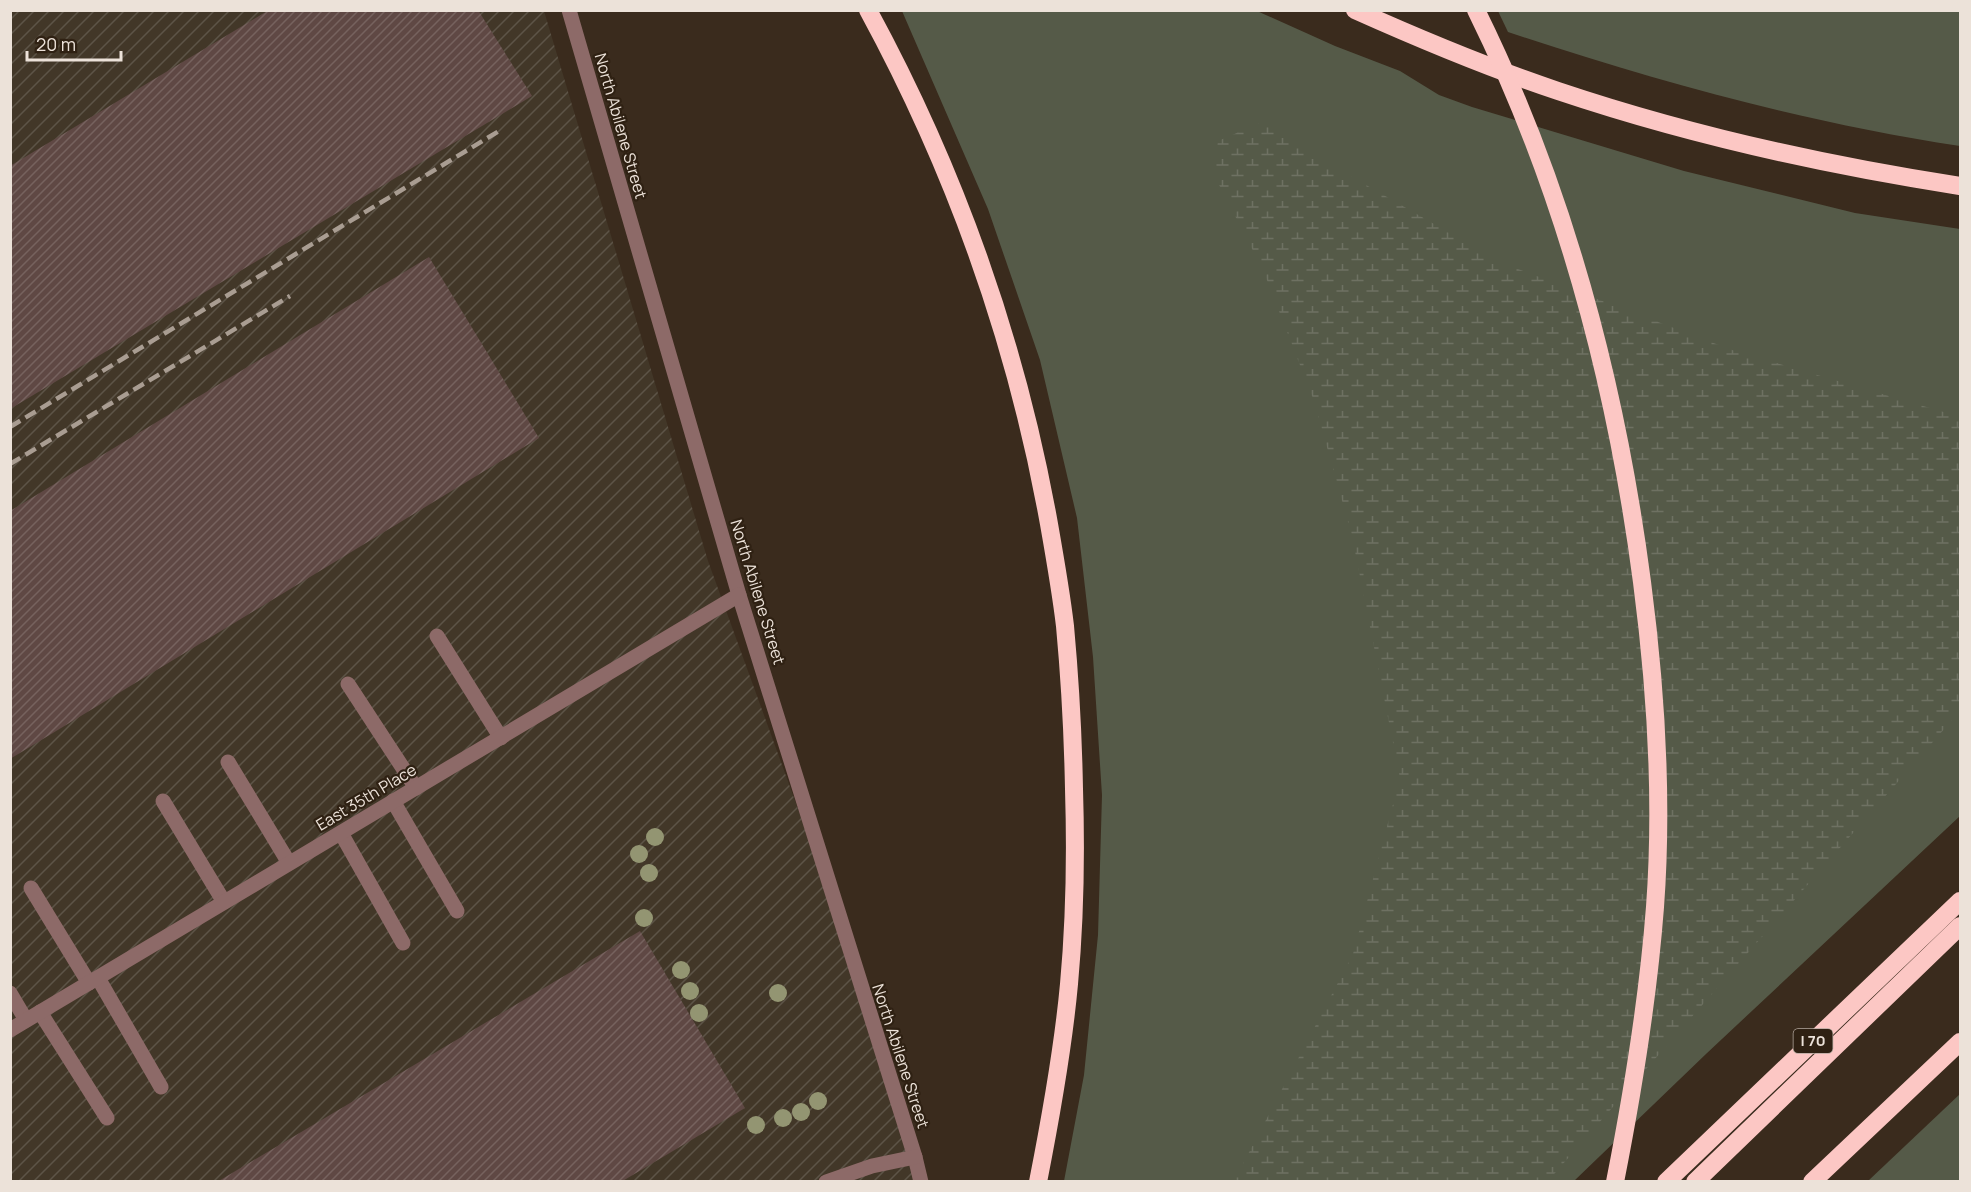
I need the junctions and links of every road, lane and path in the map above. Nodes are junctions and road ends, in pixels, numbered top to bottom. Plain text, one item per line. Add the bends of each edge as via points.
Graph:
1 (569, 10) edge
2 (868, 10) edge
3 (1355, 10) edge
4 (1476, 10) edge
5 (1960, 186) edge
6 (739, 595) junction
7 (437, 636) dead end
8 (348, 684) dead end
9 (501, 738) junction
10 (228, 762) dead end
11 (416, 788) junction
12 (163, 801) dead end
13 (393, 801) junction
14 (340, 833) junction
15 (289, 863) junction
16 (31, 888) dead end
17 (1960, 901) edge
18 (224, 902) junction
19 (457, 911) dead end
20 (1960, 926) edge
21 (403, 943) dead end
22 (93, 980) junction
23 (10, 993) edge
24 (40, 1012) junction
25 (26, 1020) junction
26 (10, 1029) edge
27 (1960, 1042) edge
28 (161, 1086) dead end
29 (107, 1118) dead end
30 (915, 1157) junction
31 (826, 1182) edge
32 (921, 1182) edge
33 (1038, 1182) edge
34 (1615, 1182) edge
35 (1666, 1182) edge
36 (1695, 1182) edge
37 (1812, 1182) edge

1 - 6 street, North Abilene Street
2 - 33 highway via 931,140 997,313 1045,500 1061,600 1074,757 1074,913 1059,1059
3 - 5 highway via 1548,87 1680,128 1809,160
4 - 34 highway via 1540,156 1575,259 1611,397 1645,605 1657,748 1655,904 1638,1054
6 - 9 street, East 35th Place
6 - 30 street, North Abilene Street
7 - 9 street
8 - 11 street
9 - 11 street, East 35th Place
10 - 15 street
11 - 13 street, East 35th Place
12 - 18 street
13 - 14 street, East 35th Place
13 - 19 street
14 - 15 street, East 35th Place
14 - 21 street
15 - 18 street, East 35th Place
16 - 22 street
17 - 35 highway, I 70
18 - 22 street, East 35th Place
20 - 36 highway
22 - 24 street, East 35th Place
22 - 28 street
23 - 25 street
24 - 25 street, East 35th Place
24 - 29 street
25 - 26 street, East 35th Place
27 - 37 highway
30 - 31 street
30 - 32 street, North Abilene Street

